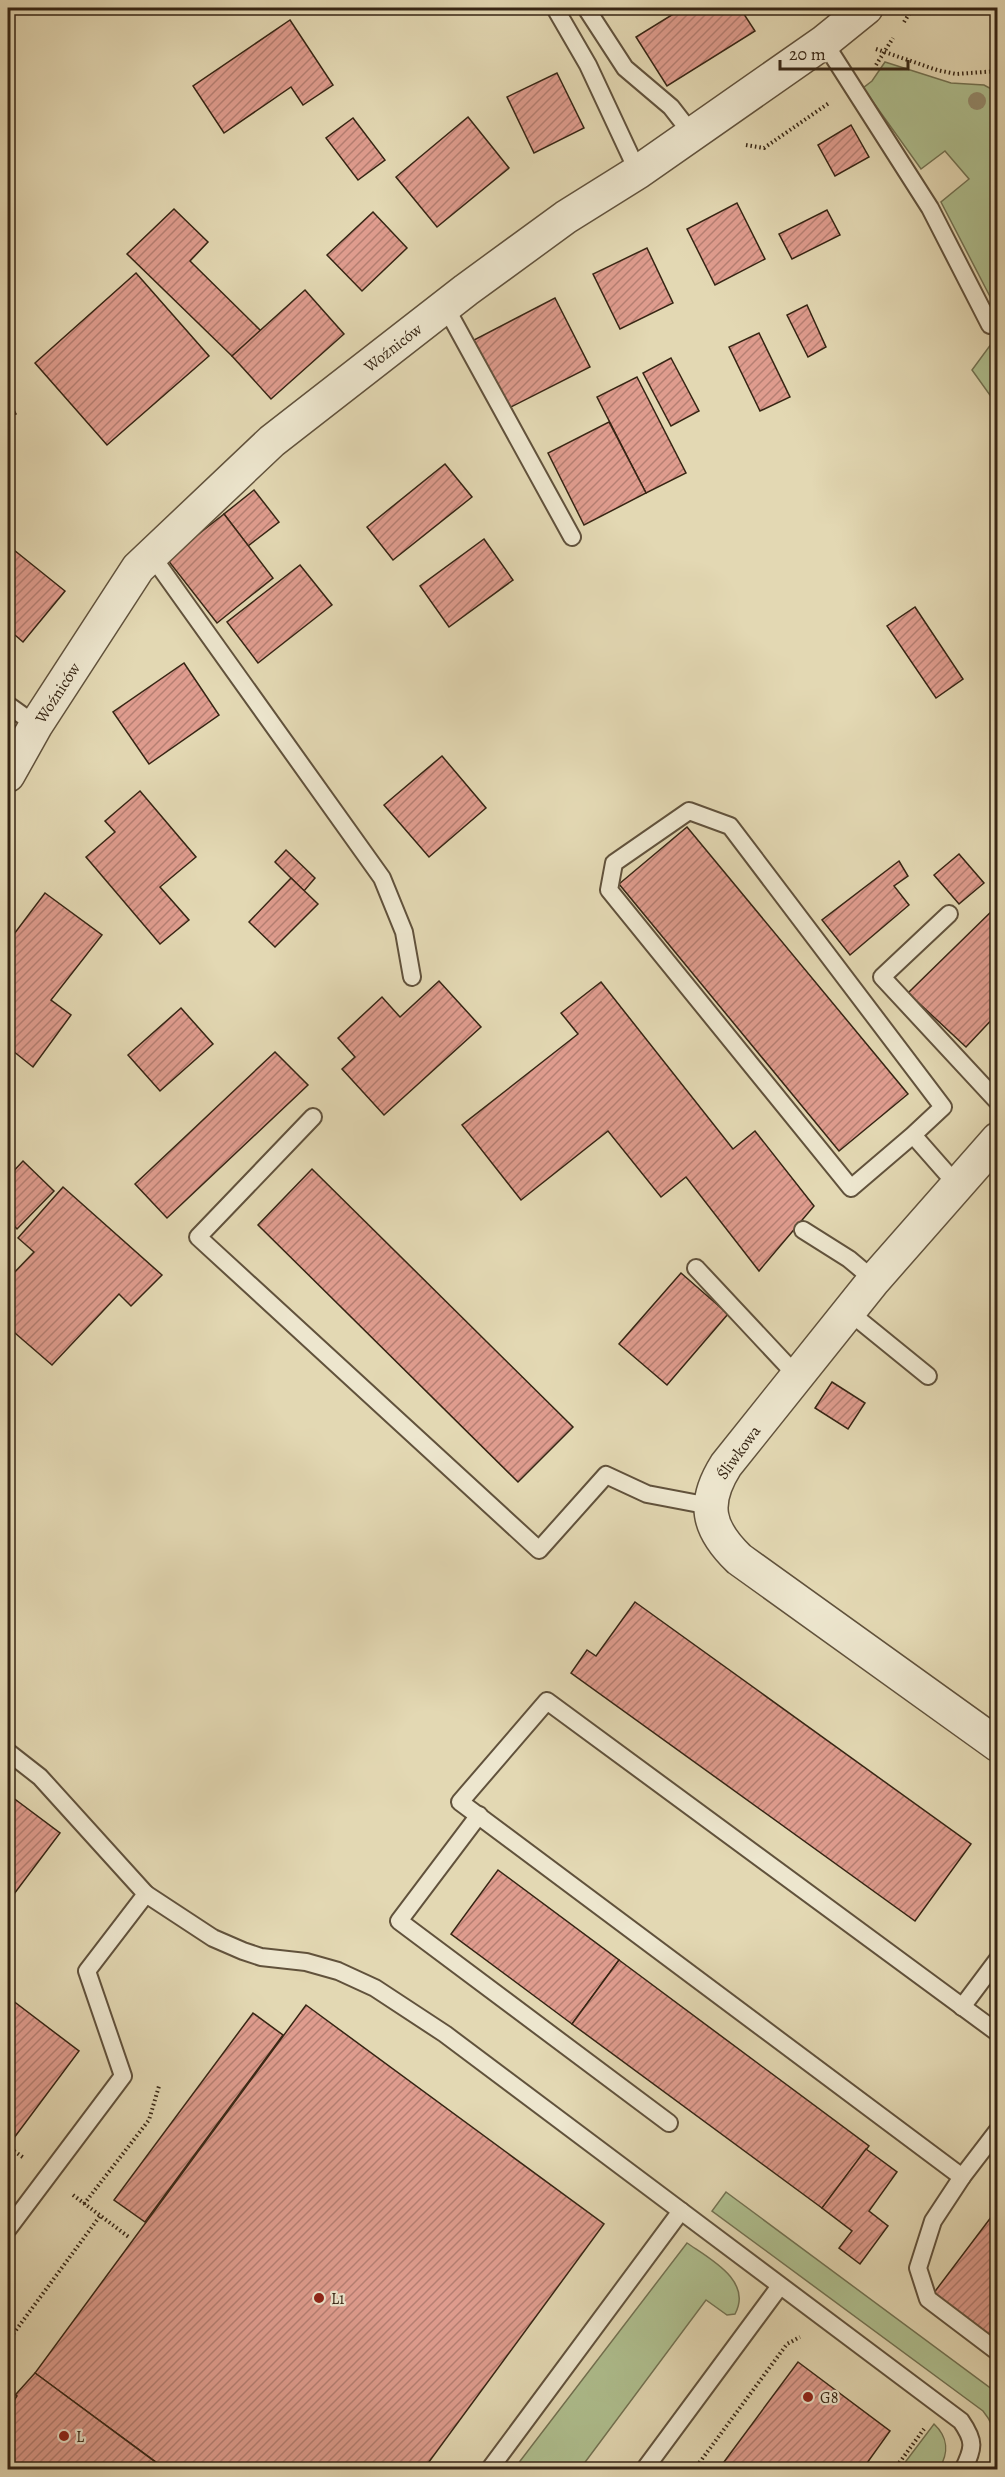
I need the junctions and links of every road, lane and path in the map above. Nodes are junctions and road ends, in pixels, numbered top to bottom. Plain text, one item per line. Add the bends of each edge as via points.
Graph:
1 (555, 8) edge
2 (586, 8) edge
3 (866, 8) edge
4 (994, 8) edge
5 (998, 33) edge
6 (832, 37) junction
7 (998, 71) edge
8 (692, 134) junction
9 (638, 172) junction
10 (445, 306) junction
11 (990, 325) dead end
12 (572, 537) dead end
13 (152, 556) junction
14 (8, 705) edge
15 (36, 725) junction
16 (8, 775) edge
17 (949, 914) dead end
18 (412, 977) dead end
19 (998, 1102) edge
20 (313, 1117) dead end
21 (913, 1135) junction
22 (998, 1139) edge
23 (957, 1185) junction
24 (803, 1230) dead end
25 (696, 1268) dead end
26 (874, 1280) junction
27 (848, 1311) junction
28 (797, 1376) junction
29 (928, 1376) dead end
30 (710, 1506) junction
31 (998, 1745) edge
32 (8, 1752) edge
33 (478, 1815) junction
34 (146, 1894) junction
35 (998, 1959) edge
36 (962, 2007) junction
37 (998, 2033) edge
38 (159, 2086) dead end
39 (669, 2123) dead end
40 (998, 2130) edge
41 (962, 2177) junction
42 (84, 2204) dead end
43 (681, 2211) junction
44 (100, 2216) dead end
45 (8, 2229) edge
46 (780, 2286) junction
47 (804, 2337) dead end
48 (8, 2341) edge
49 (998, 2352) edge
50 (927, 2425) dead end
51 (489, 2469) edge
52 (644, 2469) edge
53 (694, 2469) edge
54 (894, 2469) edge
55 (963, 2469) edge

1 - 9 lane via 588,65
2 - 8 lane via 625,68 671,106
3 - 6 street, Woźniców
4 - 5 path
6 - 7 path via 956,74
6 - 8 street, Woźniców
6 - 11 lane via 930,208
8 - 9 street, Woźniców
9 - 10 street, Woźniców via 566,217
10 - 12 lane
10 - 13 street, Woźniców via 272,441
13 - 15 street, Woźniców via 138,568
13 - 18 lane via 382,878 404,932
14 - 15 lane
15 - 16 street, Woźniców
17 - 19 lane via 882,977
20 - 30 lane via 198,1237 539,1550 606,1475 647,1494
21 - 21 lane via 851,1188 609,890 614,863 690,811 730,826 943,1107
21 - 23 lane
22 - 23 street, Śliwkowa
23 - 26 street, Śliwkowa
24 - 26 lane
25 - 28 lane
26 - 27 street, Śliwkowa
27 - 28 street, Śliwkowa
27 - 29 lane
28 - 30 street, Śliwkowa via 726,1465
30 - 31 street via 717,1533 739,1559
32 - 34 lane via 40,1777
33 - 36 lane via 460,1802 548,1701
33 - 39 lane via 399,1921
33 - 41 lane
34 - 43 lane via 213,1938 243,1951 306,1962 375,1988 445,2034
34 - 45 lane via 87,1971 123,2076
35 - 36 lane
36 - 37 lane
38 - 42 path via 149,2120
40 - 41 lane
41 - 49 lane via 933,2222 918,2268 928,2299
43 - 46 lane
43 - 51 lane
44 - 48 path
46 - 52 lane
46 - 55 lane via 961,2421 971,2436 972,2452
47 - 53 path via 788,2344
50 - 54 path

